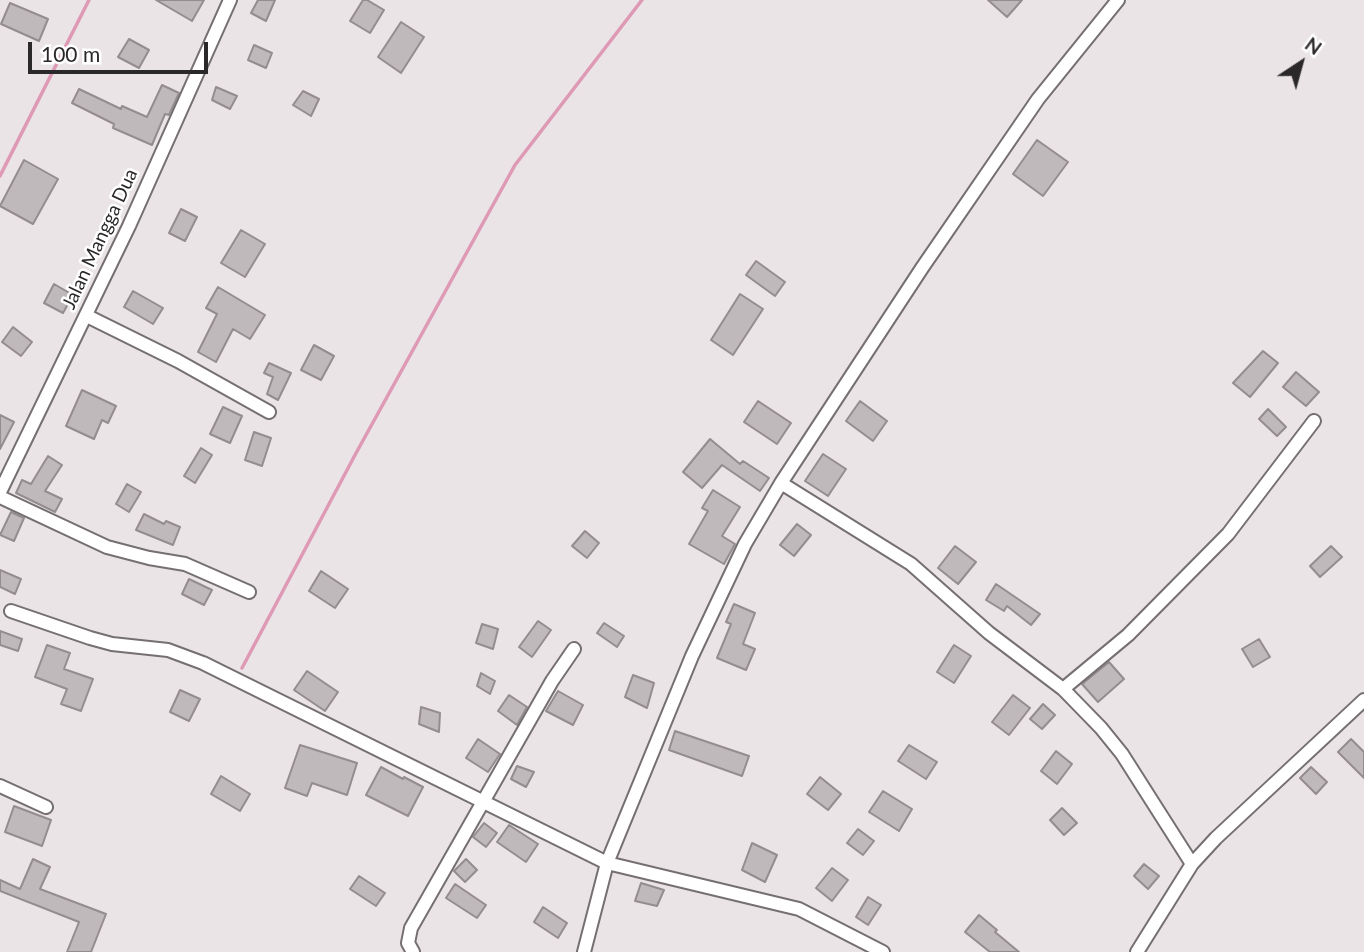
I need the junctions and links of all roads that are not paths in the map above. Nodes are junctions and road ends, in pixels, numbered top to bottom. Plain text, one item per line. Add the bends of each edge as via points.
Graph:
1 (230, 0) edge
2 (1118, 0) edge
3 (87, 316) junction
4 (269, 412) dead end
5 (1314, 421) dead end
6 (781, 483) junction
7 (0, 495) edge
8 (249, 592) dead end
9 (11, 611) dead end
10 (574, 649) dead end
11 (1063, 689) junction
12 (1364, 700) edge
13 (0, 786) edge
14 (483, 802) junction
15 (46, 807) dead end
16 (607, 863) junction
17 (1192, 864) junction
18 (413, 952) edge
19 (584, 952) edge
20 (883, 952) edge
21 (1137, 952) edge

1 - 3 street, Jalan Mangga Dua
2 - 6 street via 1038,99
3 - 4 street
3 - 7 street, Jalan Mangga Dua
5 - 11 street via 1228,534 1128,635
6 - 11 street via 911,564 989,633
6 - 16 street via 745,544 692,656
7 - 8 street via 107,547 185,564
9 - 14 street via 112,644 168,650 204,663
10 - 14 street
11 - 17 street via 1122,754
12 - 17 street
13 - 15 street
14 - 16 street
14 - 18 street via 411,928 408,943
16 - 19 street
16 - 20 street via 799,909
17 - 21 street

